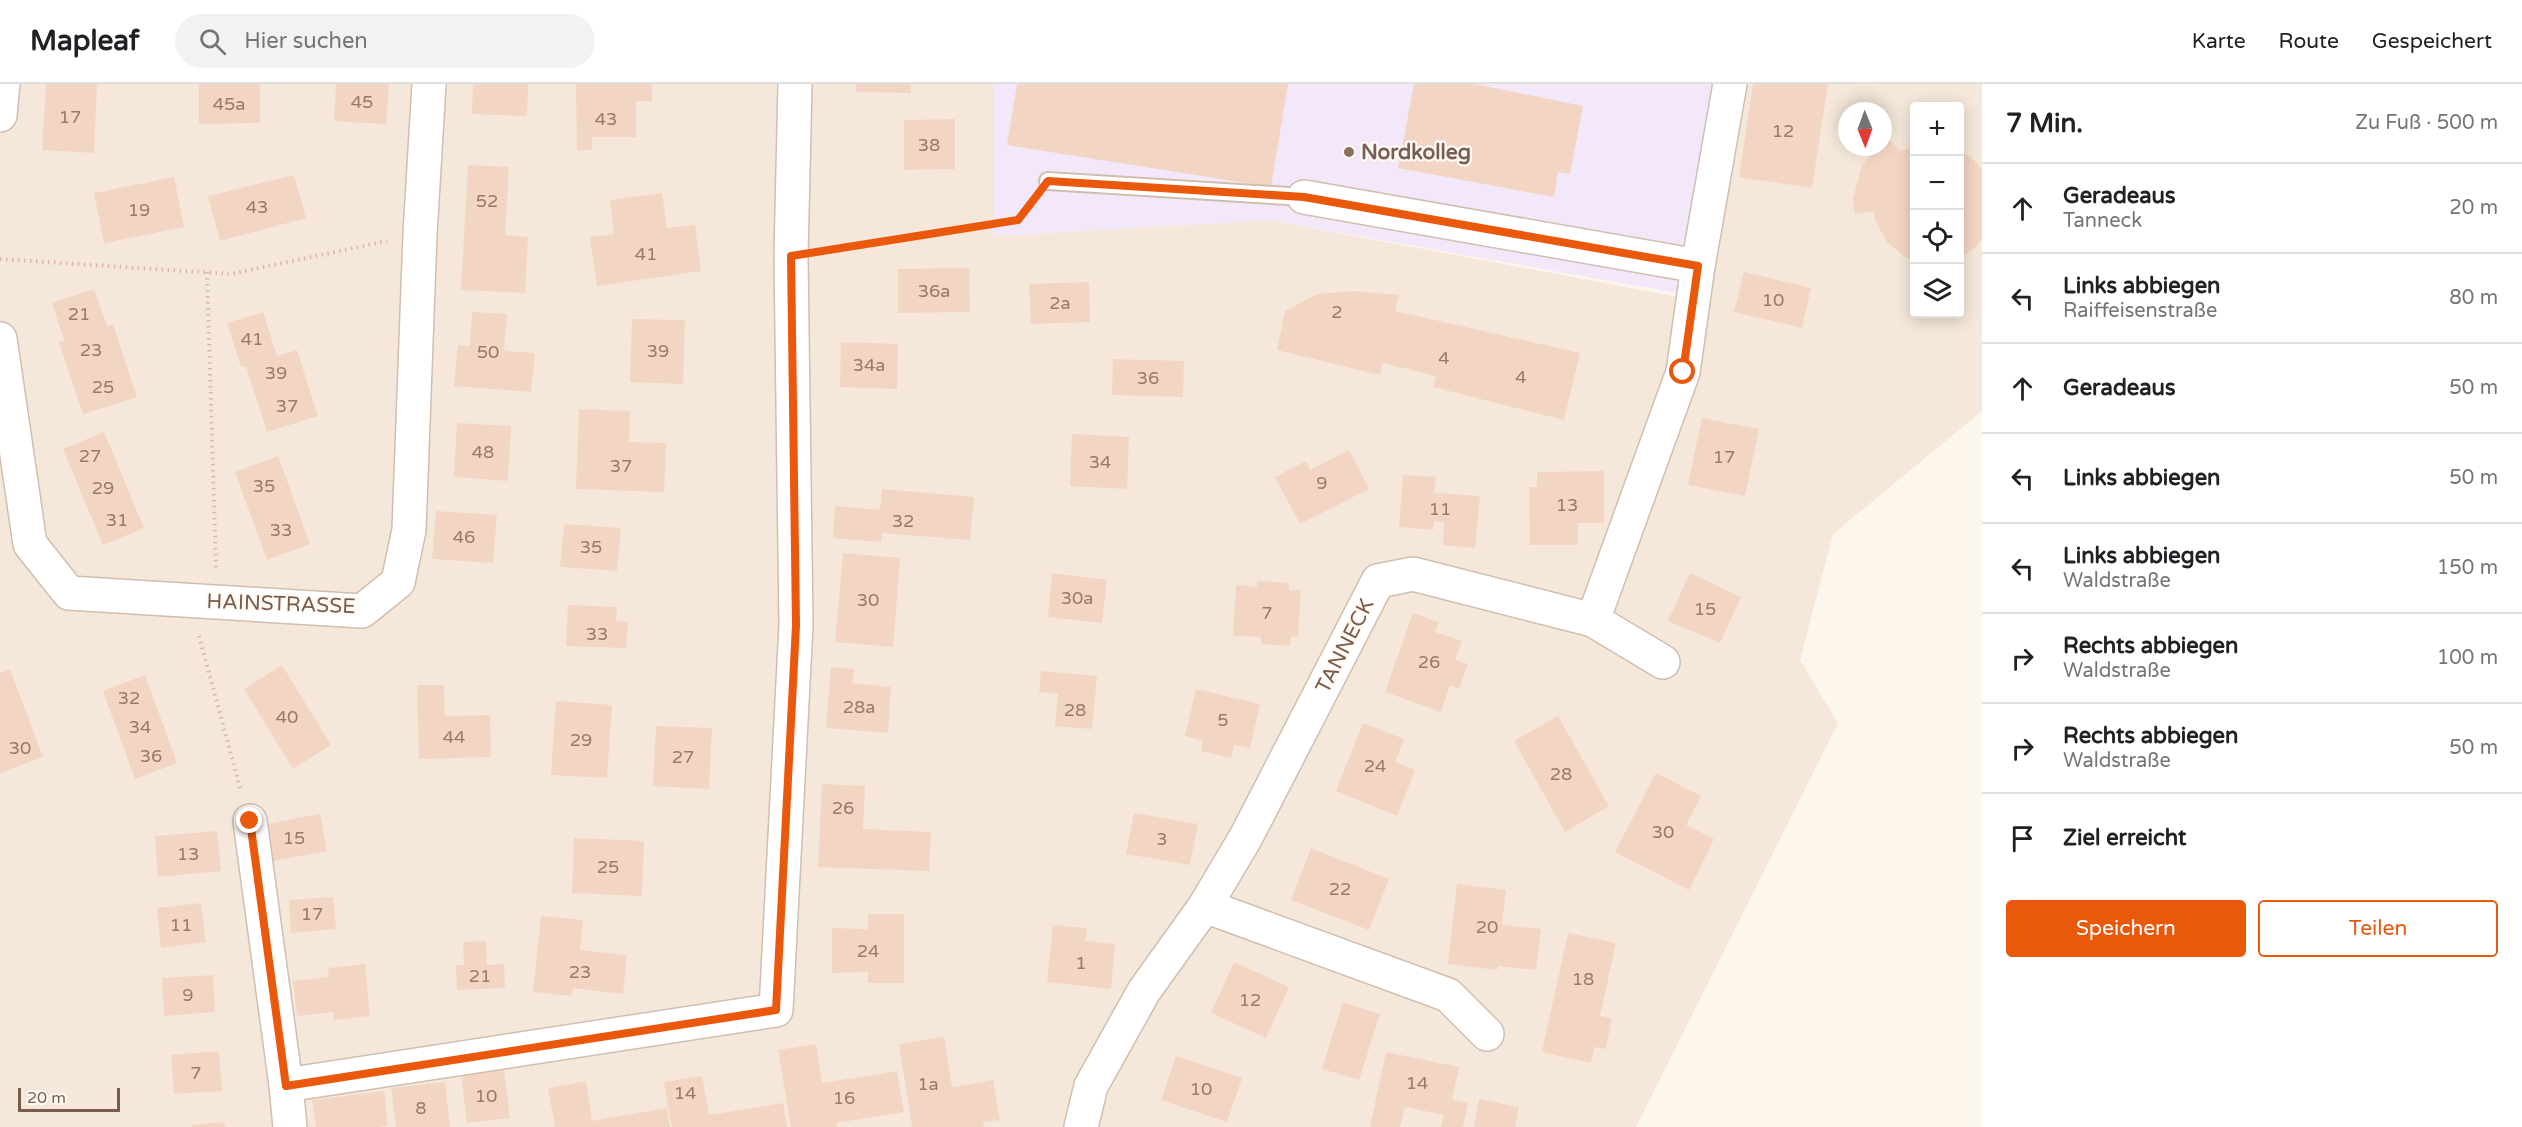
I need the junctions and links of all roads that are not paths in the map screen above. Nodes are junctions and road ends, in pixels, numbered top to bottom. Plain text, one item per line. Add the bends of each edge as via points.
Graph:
1 (3, 84) edge
2 (429, 84) edge
3 (795, 84) edge
4 (1730, 84) edge
5 (0, 115) edge
6 (1048, 181) road end
7 (1304, 197) joint
8 (1698, 266) junction
9 (0, 339) edge
10 (1593, 620) junction
11 (1663, 662) dead end
12 (250, 821) road end
13 (1205, 906) junction
14 (1487, 1034) dead end
15 (286, 1086) junction
16 (290, 1127) edge
17 (1081, 1127) edge

1 - 5 street
2 - 9 street, HAINSTRASSE via 409,530 398,582 362,611 69,593 30,544
3 - 15 street via 791,256 796,625 776,1010
4 - 8 street
6 - 7 lane
7 - 8 street
8 - 10 street via 1683,372
10 - 11 street, TANNECK
10 - 13 street, TANNECK via 1413,574 1378,581 1246,837
12 - 15 street
13 - 14 street via 1448,995
13 - 17 street, TANNECK via 1139,1000 1091,1086
15 - 16 street

